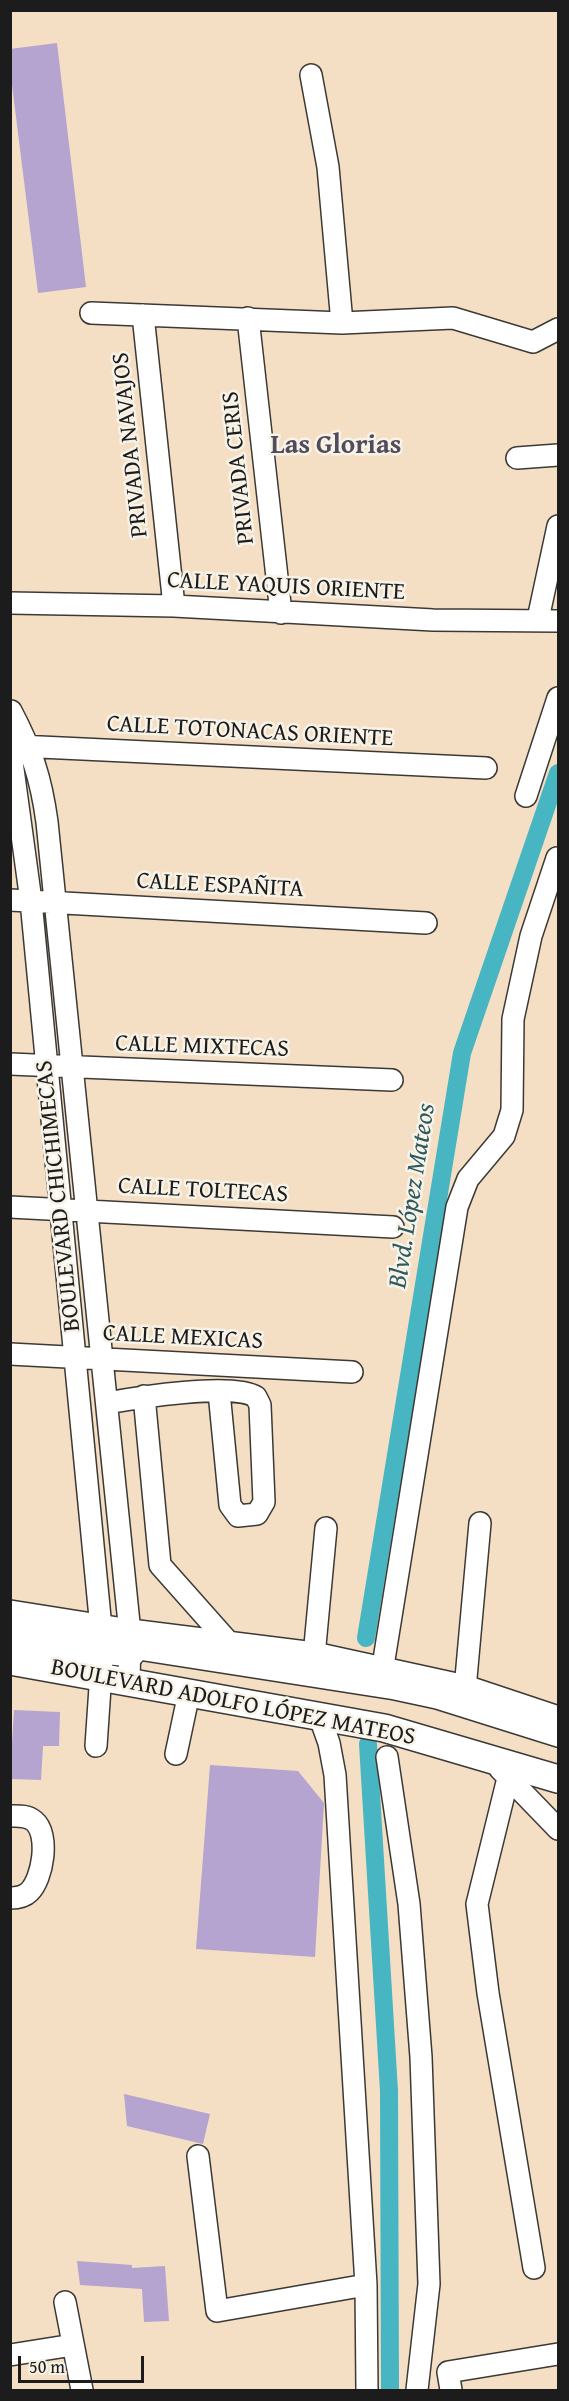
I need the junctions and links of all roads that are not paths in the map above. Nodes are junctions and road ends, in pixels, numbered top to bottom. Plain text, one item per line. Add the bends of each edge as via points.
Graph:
1 (311, 75) dead end
2 (91, 313) dead end
3 (143, 315) junction
4 (248, 318) junction
5 (342, 323) junction
6 (558, 329) edge
7 (558, 454) edge
8 (517, 458) dead end
9 (558, 526) edge
10 (10, 603) edge
11 (174, 606) junction
12 (281, 613) junction
13 (548, 620) edge
14 (558, 698) edge
15 (11, 710) edge
16 (10, 725) edge
17 (17, 746) edge
18 (486, 768) dead end
19 (526, 796) dead end
20 (557, 858) edge
21 (21, 901) edge
22 (54, 901) junction
23 (426, 923) dead end
24 (10, 1064) edge
25 (47, 1065) junction
26 (71, 1068) junction
27 (392, 1080) dead end
28 (10, 1207) edge
29 (59, 1209) junction
30 (86, 1210) junction
31 (393, 1227) dead end
32 (10, 1354) edge
33 (75, 1357) junction
34 (102, 1359) junction
35 (352, 1372) dead end
36 (219, 1392) junction
37 (144, 1396) junction
38 (107, 1403) junction
39 (480, 1523) dead end
40 (326, 1528) dead end
41 (10, 1614) edge
42 (10, 1629) edge
43 (231, 1645) junction
44 (102, 1651) junction
45 (12, 1656) edge
46 (314, 1656) junction
47 (130, 1657) junction
48 (382, 1672) junction
49 (465, 1689) junction
50 (189, 1693) junction
51 (319, 1715) junction
52 (558, 1720) edge
53 (558, 1736) edge
54 (96, 1746) dead end
55 (176, 1754) dead end
56 (387, 1757) dead end
57 (489, 1758) junction
58 (558, 1766) edge
59 (508, 1778) junction
60 (558, 1779) edge
61 (10, 1816) edge
62 (558, 1829) edge
63 (10, 1898) edge
64 (198, 2156) dead end
65 (534, 2268) dead end
66 (366, 2285) junction
67 (65, 2302) dead end
68 (73, 2345) junction
69 (10, 2355) edge
70 (558, 2357) edge
71 (450, 2381) edge
72 (82, 2391) edge
73 (368, 2391) edge
74 (417, 2391) edge

1 - 5 street via 328,167
2 - 3 street
3 - 4 street
3 - 11 street, PRIVADA NAVAJOS
4 - 5 street
4 - 12 street, PRIVADA CERIS
5 - 6 street via 453,318 532,342
7 - 8 street
9 - 13 street
10 - 11 street, CALLE YAQUIS ORIENTE
11 - 12 street, CALLE YAQUIS ORIENTE
12 - 13 street, CALLE YAQUIS ORIENTE
14 - 19 street
15 - 16 street, BOULEVARD CHICHIMECAS
15 - 17 street, BOULEVARD CHICHIMECAS
17 - 18 street, CALLE TOTONACAS ORIENTE
17 - 21 street, BOULEVARD CHICHIMECAS
17 - 22 street, BOULEVARD CHICHIMECAS via 43,792
20 - 48 street via 531,936 513,1019 512,1110 504,1136 468,1179 457,1207
21 - 22 street, CALLE ESPAÑITA
21 - 25 street, BOULEVARD CHICHIMECAS
22 - 23 street, CALLE ESPAÑITA
22 - 26 street, BOULEVARD CHICHIMECAS
24 - 25 street, CALLE MIXTECAS
25 - 26 street, CALLE MIXTECAS
25 - 29 street, BOULEVARD CHICHIMECAS
26 - 27 street, CALLE MIXTECAS
26 - 30 street, BOULEVARD CHICHIMECAS
28 - 29 street, CALLE TOLTECAS
29 - 30 street, CALLE TOLTECAS
29 - 33 street, BOULEVARD CHICHIMECAS
30 - 31 street, CALLE TOLTECAS
30 - 34 street, BOULEVARD CHICHIMECAS
32 - 33 street, CALLE MEXICAS
33 - 34 street, CALLE MEXICAS
33 - 44 street, BOULEVARD CHICHIMECAS
34 - 35 street, CALLE MEXICAS
34 - 38 street, BOULEVARD CHICHIMECAS
36 - 36 street via 252,1394 258,1400 264,1502 257,1514 238,1516 230,1505
36 - 37 street
37 - 38 street
37 - 43 street via 160,1565
38 - 47 street, BOULEVARD CHICHIMECAS
39 - 49 street
40 - 46 street
41 - 44 main road, BOULEVARD ADOLFO LÓPEZ MATEOS
42 - 44 street
43 - 46 main road, BOULEVARD ADOLFO LÓPEZ MATEOS
43 - 47 main road, BOULEVARD ADOLFO LÓPEZ MATEOS
44 - 45 main road, BOULEVARD ADOLFO LÓPEZ MATEOS
44 - 45 main road
44 - 47 main road, BOULEVARD ADOLFO LÓPEZ MATEOS
44 - 47 main road, BOULEVARD ADOLFO LÓPEZ MATEOS
44 - 54 street, BOULEVARD CHICHIMECAS
46 - 48 main road, BOULEVARD ADOLFO LÓPEZ MATEOS
47 - 50 main road, BOULEVARD ADOLFO LÓPEZ MATEOS
47 - 53 street via 309,1674 437,1698
47 - 58 street via 383,1715
48 - 49 main road, BOULEVARD ADOLFO LÓPEZ MATEOS
49 - 52 main road, BOULEVARD ADOLFO LÓPEZ MATEOS
50 - 51 main road, BOULEVARD ADOLFO LÓPEZ MATEOS
50 - 55 street
51 - 57 main road, BOULEVARD ADOLFO LÓPEZ MATEOS via 384,1728
51 - 66 street via 335,1775
56 - 74 street via 409,1904 422,2057 429,2284
57 - 59 street
57 - 60 main road, BOULEVARD ADOLFO LÓPEZ MATEOS
59 - 62 street
59 - 65 street via 477,1904
61 - 63 street via 35,1821 42,1842 35,1884 28,1894
64 - 66 street via 217,2311
66 - 73 street
67 - 68 street
68 - 69 street
68 - 72 street
70 - 71 street

